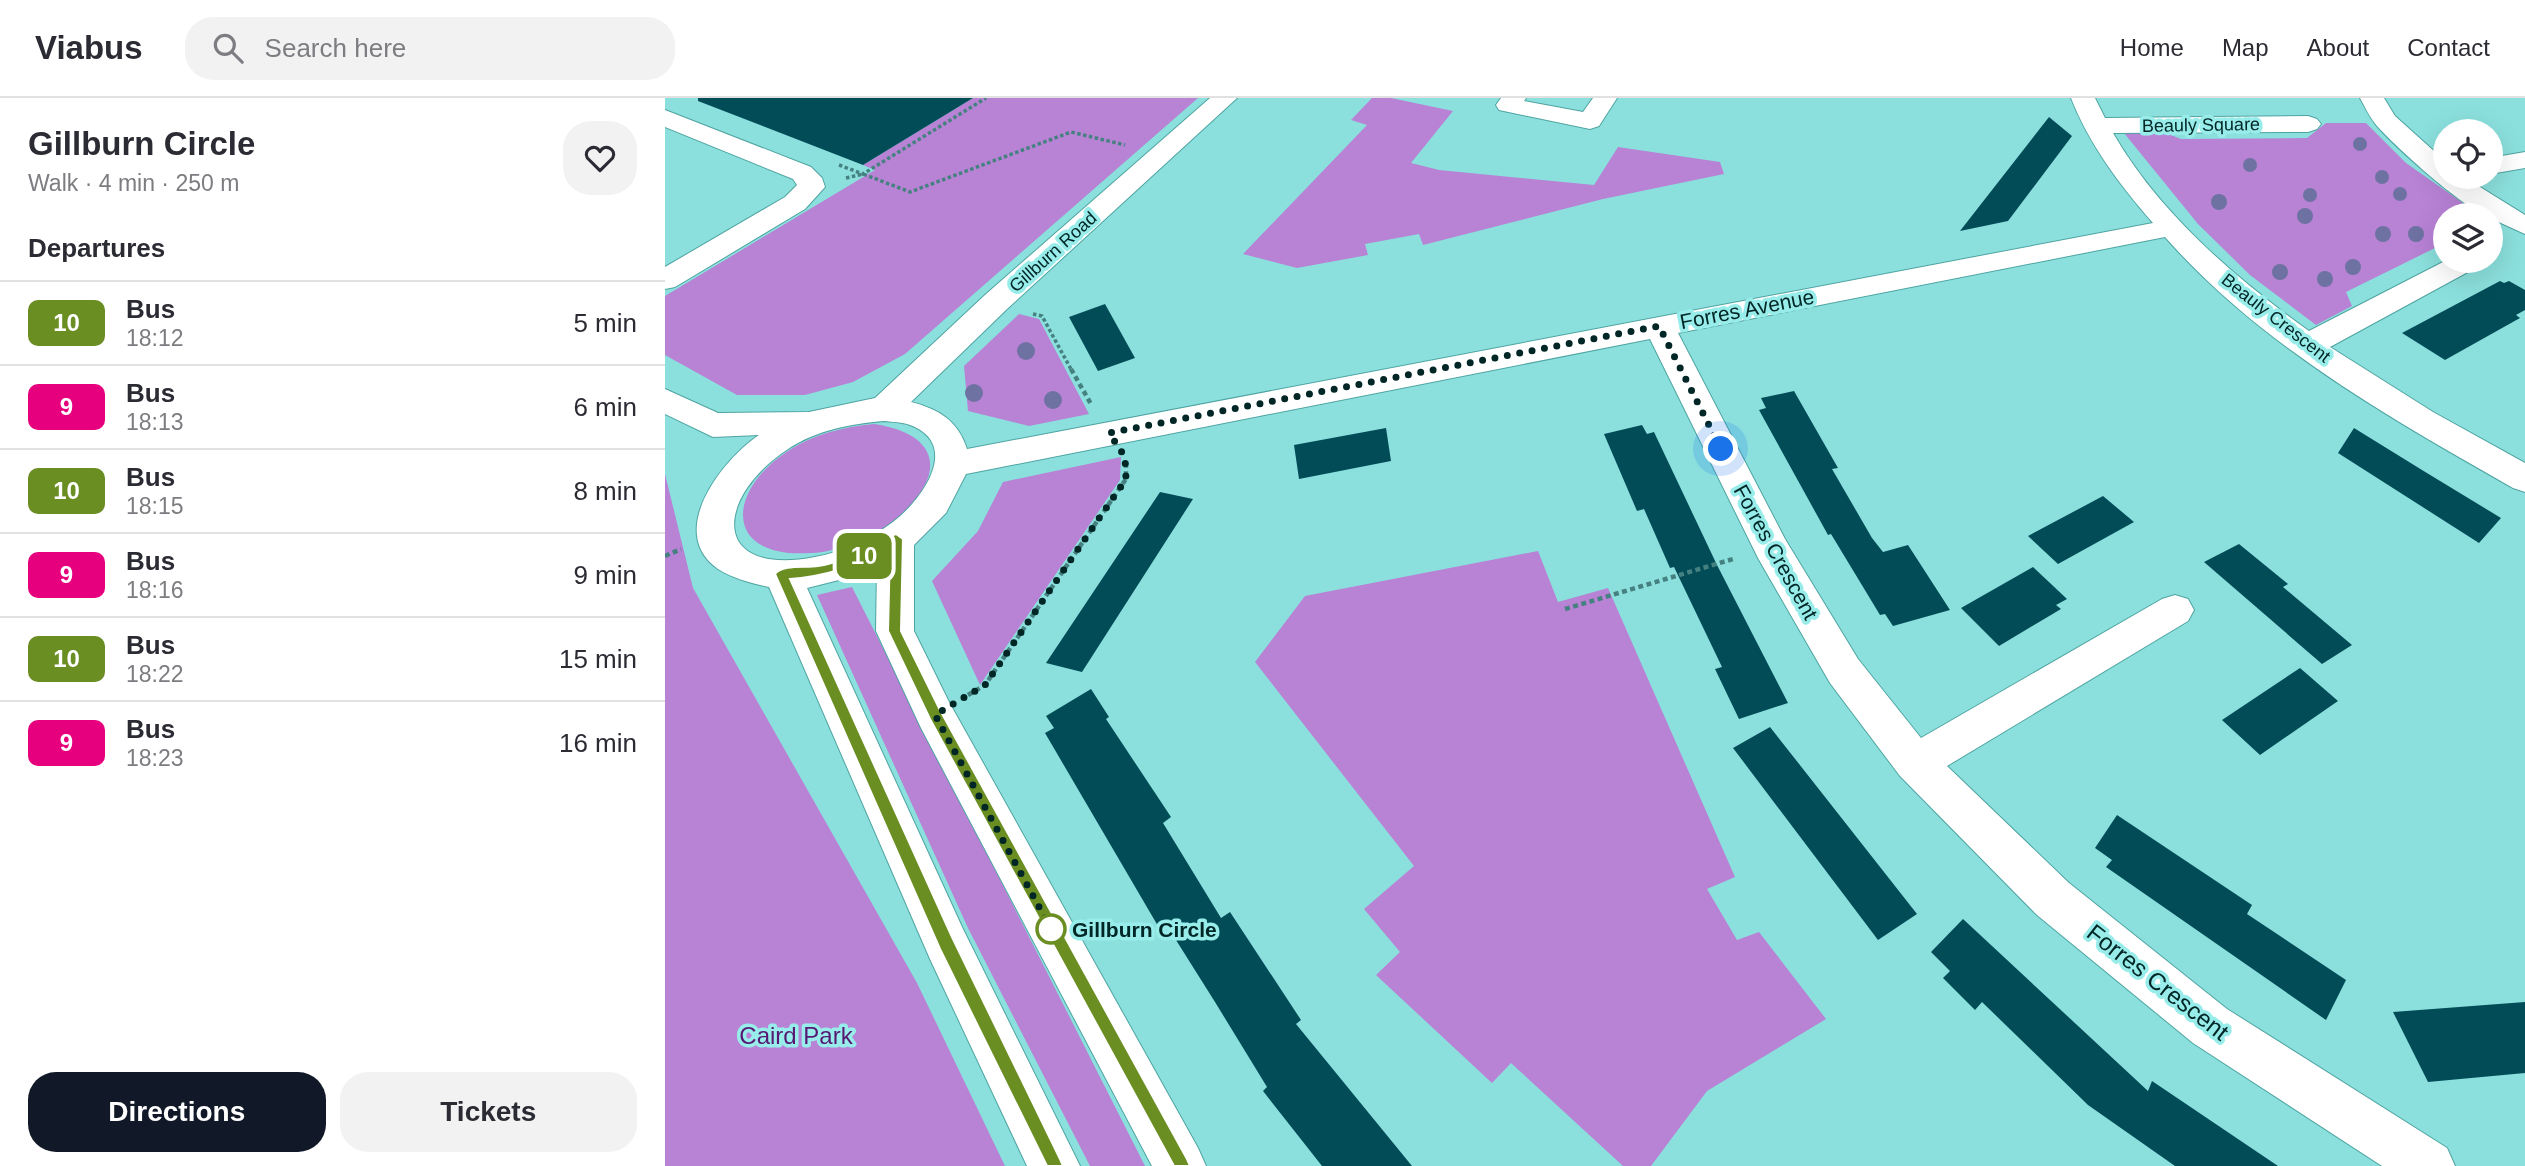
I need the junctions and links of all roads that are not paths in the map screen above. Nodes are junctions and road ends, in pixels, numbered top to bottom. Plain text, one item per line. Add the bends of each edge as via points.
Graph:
1 (1225, 98) edge
2 (1514, 98) edge
3 (1605, 98) edge
4 (2372, 98) edge
5 (2089, 112) edge
6 (665, 118) edge
7 (2308, 124) dead end
8 (2525, 160) edge
9 (2433, 164) edge
10 (2503, 164) edge
11 (2465, 189) edge
12 (2525, 226) edge
13 (2170, 228) junction
14 (2444, 273) edge
15 (665, 280) edge
16 (1659, 326) junction
17 (2306, 345) junction
18 (665, 400) edge
19 (884, 409) junction
20 (812, 422) junction
21 (713, 425) junction
22 (953, 464) junction
23 (2525, 479) edge
24 (730, 480) junction
25 (896, 539) junction
26 (782, 574) junction
27 (2175, 610) dead end
28 (1916, 763) junction
29 (1054, 1166) edge
30 (1180, 1166) edge
31 (2429, 1166) edge

1 - 19 street, Gillburn Road via 996,302
2 - 3 street via 1509,105 1590,121
4 - 9 street via 2385,120
5 - 7 street, Beauly Square
5 - 13 street, Beauly Crescent via 2127,175
6 - 15 street via 802,173 811,187 796,203
8 - 10 street
11 - 12 street
13 - 16 street, Forres Avenue
13 - 17 street, Beauly Crescent via 2235,289
14 - 17 street
16 - 22 street, Forres Avenue
16 - 28 street, Forres Crescent via 1771,548 1844,671
17 - 23 street, Beauly Crescent via 2436,430
18 - 21 street
19 - 20 street
19 - 22 street via 913,414 935,425 949,442
20 - 21 street
20 - 24 street via 766,447
21 - 24 street
22 - 25 street via 944,489 925,515
24 - 26 street via 716,509 714,535 722,551 757,571
25 - 26 street via 860,558 820,571
25 - 30 street via 895,631 935,715
26 - 29 street via 946,943
27 - 28 street
28 - 31 street, Forres Crescent via 2053,900 2210,1026

